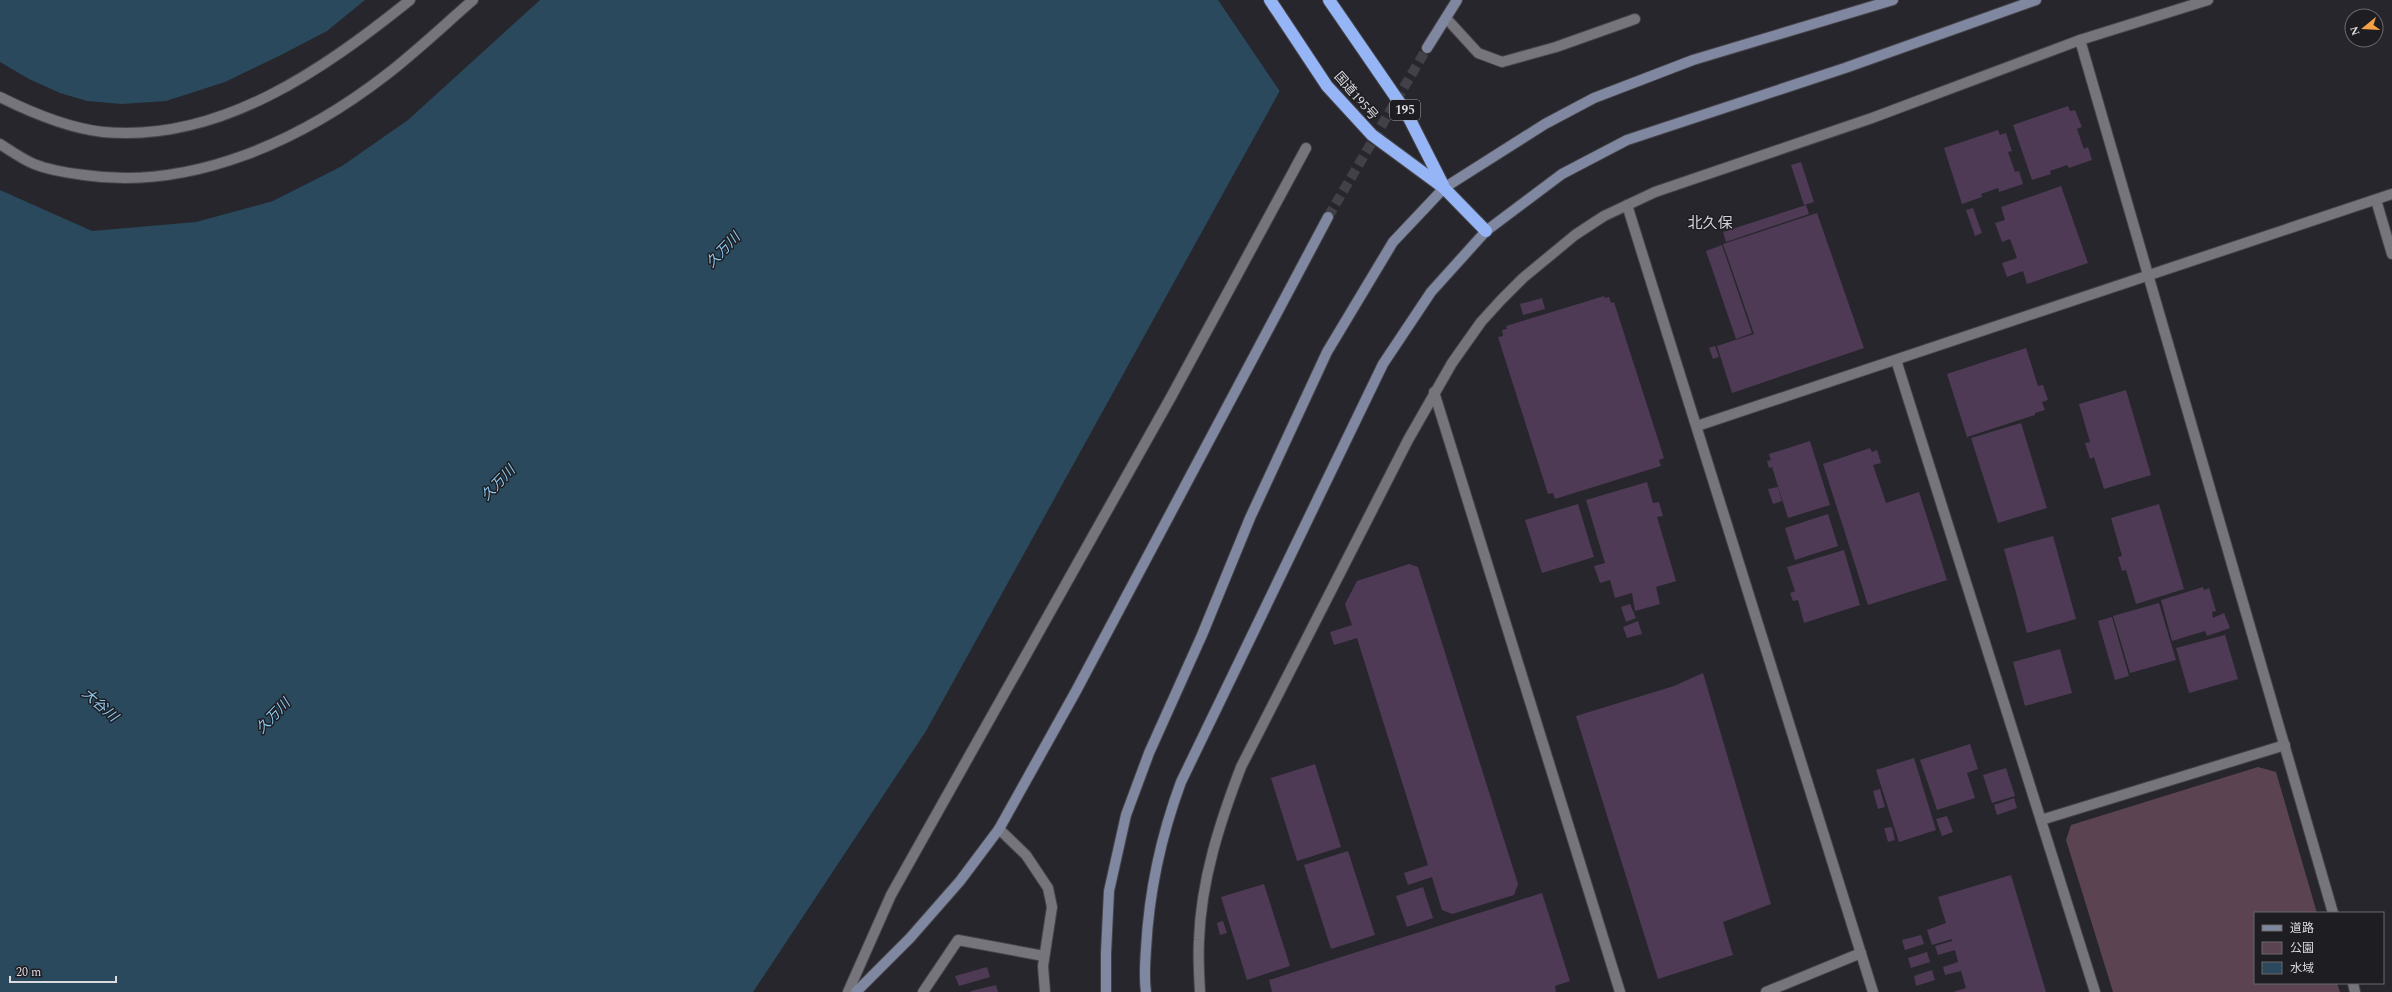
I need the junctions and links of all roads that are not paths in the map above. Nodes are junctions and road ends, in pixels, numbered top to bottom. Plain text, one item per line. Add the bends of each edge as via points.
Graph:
1 (410, 0) edge
2 (473, 0) edge
3 (1270, 0) edge
4 (1329, 0) edge
5 (1457, 0) edge
6 (1893, 0) edge
7 (2036, 0) edge
8 (2208, 0) edge
9 (1446, 18) junction
10 (1635, 19) dead end
11 (2080, 40) junction
12 (1427, 48) tunnel mouth
13 (0, 97) edge
14 (0, 144) edge
15 (1306, 148) dead end
16 (1444, 188) junction
17 (2392, 194) edge
18 (2376, 200) junction
19 (1627, 205) junction
20 (1328, 217) tunnel mouth
21 (1486, 232) junction
22 (2392, 254) edge
23 (2146, 275) junction
24 (1896, 360) junction
25 (1434, 392) junction
26 (1697, 426) junction
27 (2285, 745) junction
28 (2041, 820) junction
29 (999, 829) junction
30 (2333, 912) edge
31 (1861, 953) junction
32 (1044, 956) junction
33 (848, 992) edge
34 (856, 992) edge
35 (923, 992) edge
36 (1046, 992) edge
37 (1106, 992) edge
38 (1146, 992) edge
39 (1200, 992) edge
40 (1620, 992) edge
41 (1766, 992) edge
42 (1874, 992) edge
43 (2096, 992) edge

1 - 13 street via 336,56 286,86 242,108 187,126 129,133 102,132 63,123 23,109
2 - 14 street via 386,75 336,109 288,137 230,160 176,174 137,179 103,178 34,164
3 - 16 highway, 国道195号 / 195 via 1327,86 1372,135
4 - 16 highway, 国道195号 / 195 via 1406,112
5 - 9 street
6 - 16 street via 1693,60 1622,87 1545,124
7 - 21 street via 1845,68 1627,140 1562,174
8 - 11 street
9 - 10 street via 1478,54 1502,62 1556,47
9 - 12 street
11 - 19 street via 1872,118 1655,192
11 - 23 street
15 - 33 street via 1171,397 891,895
16 - 21 highway, 国道195号 / 195
16 - 37 street via 1394,242 1327,352 1250,518 1202,635 1148,753 1126,815 1109,891
17 - 18 street
18 - 22 street
18 - 23 street
19 - 25 street via 1575,235 1523,278 1481,322
19 - 26 street
20 - 29 street via 1083,677
21 - 38 street via 1432,292 1383,364 1180,782 1165,825 1153,879 1147,930
23 - 24 street
23 - 27 street
24 - 26 street
24 - 28 street
25 - 39 street via 1245,760 1229,798 1209,865 1202,902 1199,940
25 - 40 street
26 - 31 street
27 - 28 street
27 - 30 street
28 - 43 street
29 - 32 street via 1026,855 1048,888 1052,907
29 - 34 street via 910,938
31 - 41 street
31 - 42 street
32 - 35 street via 958,940
32 - 36 street via 1042,966

